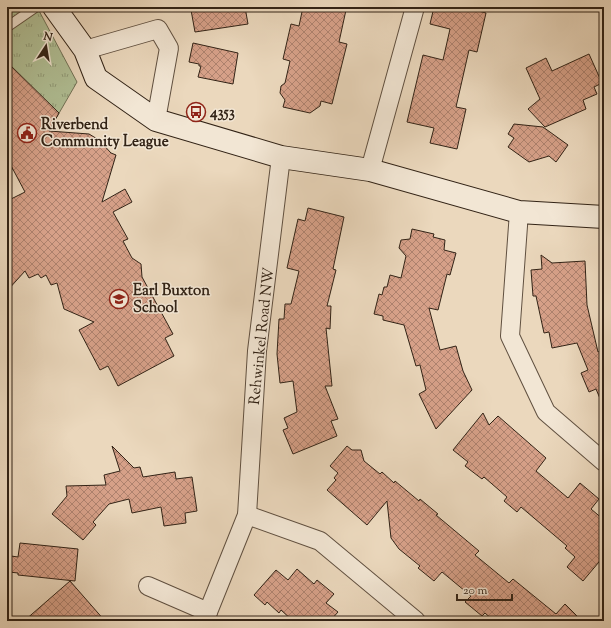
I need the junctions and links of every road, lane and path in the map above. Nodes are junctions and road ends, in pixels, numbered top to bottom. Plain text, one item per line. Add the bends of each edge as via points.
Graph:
1 (36, 7) edge
2 (54, 7) edge
3 (415, 7) edge
4 (7, 27) edge
5 (85, 50) junction
6 (156, 120) junction
7 (281, 157) junction
8 (370, 170) junction
9 (520, 212) junction
10 (604, 217) edge
11 (604, 462) edge
12 (247, 515) junction
13 (148, 586) dead end
14 (205, 616) edge
15 (416, 621) edge

1 - 4 lane
2 - 5 street
3 - 8 street
5 - 6 street via 96,78
5 - 6 street via 158,29 169,48
6 - 7 street
7 - 8 street
7 - 12 street, Rehwinkel Road NW via 258,351
8 - 9 street
9 - 10 street
9 - 11 street via 510,336 546,412
12 - 14 street, Rehwinkel Road NW
12 - 15 street via 320,541
13 - 14 street, Rehwinkel Road NW

